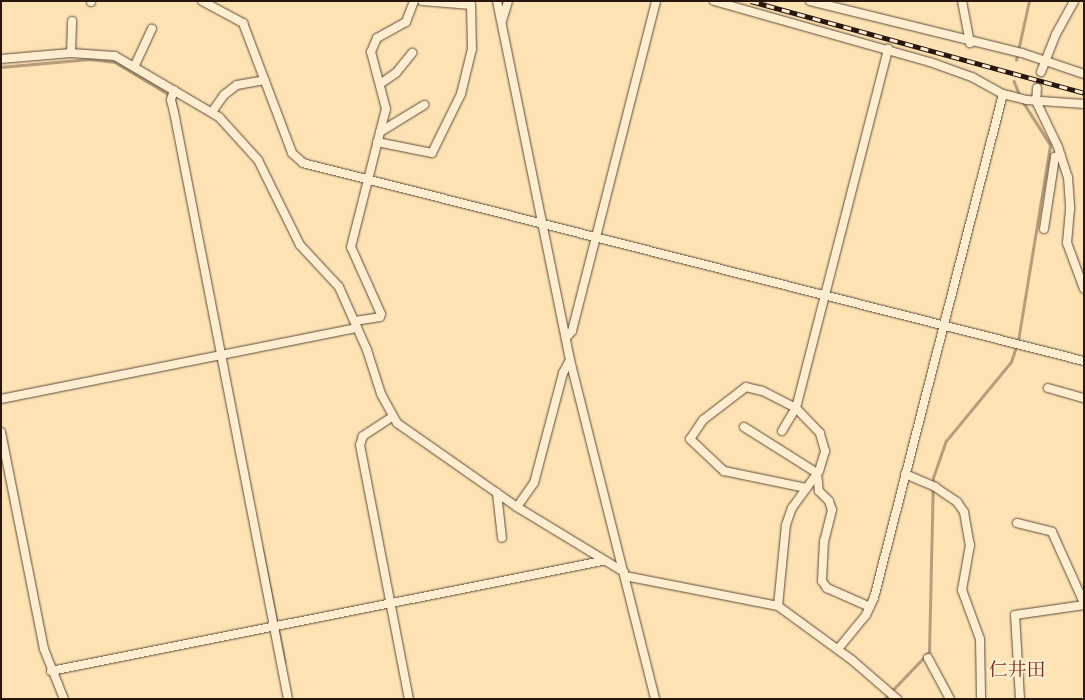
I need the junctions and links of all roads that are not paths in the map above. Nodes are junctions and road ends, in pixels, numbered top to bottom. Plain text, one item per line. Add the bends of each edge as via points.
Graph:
1 (202, 1) edge
2 (414, 1) edge
3 (422, 1) edge
4 (498, 1) edge
5 (508, 1) edge
6 (656, 1) edge
7 (714, 1) edge
8 (810, 1) edge
9 (962, 1) edge
10 (1074, 1) edge
11 (72, 21) dead end
12 (501, 21) junction
13 (152, 29) dead end
14 (970, 43) junction
15 (888, 49) junction
16 (71, 53) junction
17 (412, 53) dead end
18 (1, 59) edge
19 (1044, 62) junction
20 (134, 65) junction
21 (1040, 72) tunnel mouth
22 (1084, 74) edge
23 (265, 80) junction
24 (380, 84) junction
25 (1037, 88) tunnel mouth
26 (174, 90) junction
27 (1003, 94) junction
28 (1036, 102) junction
29 (1084, 104) edge
30 (424, 105) dead end
31 (212, 112) junction
32 (380, 132) junction
33 (377, 142) junction
34 (1060, 155) junction
35 (368, 180) junction
36 (542, 224) junction
37 (1044, 229) dead end
38 (597, 238) junction
39 (1084, 289) edge
40 (825, 297) junction
41 (356, 324) junction
42 (943, 326) junction
43 (566, 338) junction
44 (222, 354) junction
45 (570, 360) junction
46 (1084, 360) edge
47 (1048, 388) dead end
48 (1084, 398) edge
49 (1, 399) edge
50 (796, 408) junction
51 (392, 417) junction
52 (744, 427) dead end
53 (782, 431) dead end
54 (1, 432) edge
55 (817, 473) junction
56 (905, 474) junction
57 (806, 488) junction
58 (497, 493) junction
59 (517, 507) junction
60 (1017, 523) dead end
61 (502, 538) dead end
62 (602, 561) junction
63 (624, 574) junction
64 (390, 602) junction
65 (1084, 604) edge
66 (778, 606) junction
67 (870, 608) junction
68 (274, 626) junction
69 (838, 649) junction
70 (928, 658) dead end
71 (52, 671) junction
72 (895, 697) edge
73 (64, 699) edge
74 (288, 699) edge
75 (409, 699) edge
76 (655, 699) edge
77 (950, 699) edge
78 (982, 699) edge
79 (1020, 699) edge

1 - 23 street via 243,22
2 - 24 street via 406,22 377,38 372,46 371,57
3 - 33 street via 472,6 472,49 461,94 432,153
4 - 12 street
5 - 12 street
6 - 38 street
7 - 15 street
8 - 14 street
9 - 14 street
10 - 19 street
11 - 16 street
12 - 36 street
13 - 20 street
14 - 19 street via 1022,53
15 - 27 street via 972,77
15 - 40 street
16 - 18 street
16 - 20 street via 115,56
17 - 24 street via 396,73
19 - 21 street
19 - 22 street
20 - 26 street
23 - 31 street via 238,85 224,95
23 - 35 street via 296,159
24 - 32 street via 386,109
25 - 28 street
26 - 31 street
26 - 44 street via 171,100
27 - 28 street
27 - 42 street
28 - 29 street
28 - 34 street
30 - 32 street
31 - 41 street via 228,125 258,160 296,239 339,287
32 - 33 street
33 - 35 street
34 - 37 street via 1055,157
34 - 39 street via 1068,177 1067,243
35 - 36 street
35 - 41 street via 352,247 382,314
36 - 38 street
36 - 43 street
38 - 40 street
38 - 43 street via 572,331
40 - 42 street
40 - 50 street
41 - 44 street
41 - 51 street
42 - 46 street
42 - 56 street
43 - 45 street
44 - 49 street
44 - 68 street
45 - 59 street via 563,373 534,483
45 - 63 street
47 - 48 street
50 - 53 street
50 - 55 street via 822,437 824,457
50 - 57 street via 762,390 742,387 703,420 690,439 724,471
51 - 58 street via 402,429
51 - 64 street via 363,436 360,445
52 - 55 street
54 - 71 street via 38,622
55 - 57 street
55 - 67 street via 819,491 832,510 824,542 822,581 827,588
56 - 67 street
56 - 78 street via 957,502 965,518 970,545 962,590 980,639
57 - 66 street via 786,525
58 - 59 street
58 - 61 street
59 - 62 street
60 - 65 street via 1052,532
62 - 63 street
62 - 64 street
63 - 66 street
63 - 76 street
64 - 68 street
64 - 75 street
65 - 79 street via 1016,615
66 - 69 street
67 - 69 street
68 - 71 street
68 - 74 street
69 - 72 street
70 - 77 street
71 - 73 street

